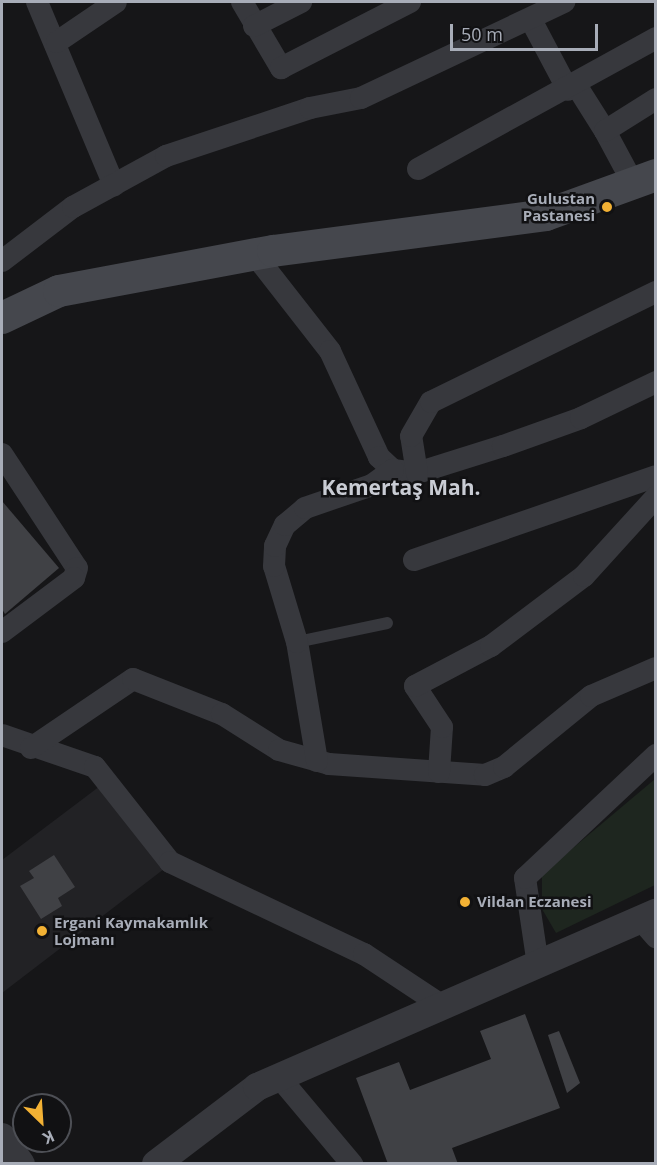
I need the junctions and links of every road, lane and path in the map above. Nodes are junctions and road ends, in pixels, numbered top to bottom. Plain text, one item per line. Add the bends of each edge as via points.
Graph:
1 (37, 2) edge
2 (116, 2) edge
3 (242, 2) edge
4 (301, 2) edge
5 (410, 2) edge
6 (564, 2) edge
7 (531, 20) junction
8 (254, 26) junction
9 (656, 38) edge
10 (57, 42) junction
11 (572, 88) junction
12 (656, 99) edge
13 (605, 131) junction
14 (418, 169) dead end
15 (644, 179) edge
16 (114, 184) junction
17 (255, 255) junction
18 (2, 261) edge
19 (656, 292) edge
20 (2, 318) edge
21 (656, 382) edge
22 (2, 454) edge
23 (393, 470) junction
24 (417, 473) junction
25 (656, 476) edge
26 (656, 497) edge
27 (414, 560) dead end
28 (387, 622) dead end
29 (2, 632) edge
30 (297, 642) junction
31 (656, 669) edge
32 (2, 735) edge
33 (31, 748) junction
34 (656, 755) edge
35 (317, 761) junction
36 (439, 772) junction
37 (651, 923) edge
38 (538, 965) junction
39 (441, 1005) junction
40 (279, 1077) junction
41 (2, 1137) edge
42 (21, 1164) edge
43 (156, 1164) edge
44 (352, 1164) edge

1 - 10 street
2 - 10 street
3 - 8 street
4 - 8 street
5 - 8 street via 281,68
6 - 7 street
7 - 11 street
7 - 16 street via 361,98 310,108 166,156
9 - 11 street
10 - 16 street
11 - 13 street
11 - 14 street
12 - 13 street
13 - 15 street
15 - 17 main road via 546,215
16 - 18 street via 73,207
17 - 20 main road via 59,291
17 - 23 street via 330,351 379,457
19 - 24 street via 431,402 411,436
21 - 24 street via 581,418
22 - 29 street via 77,568 74,578
23 - 24 street
23 - 30 street via 372,485 305,508 279,536 274,566
25 - 27 street
26 - 36 street via 585,576 491,646 414,686 442,727
28 - 30 lane
30 - 35 street
31 - 36 street via 591,696 504,766 485,775
32 - 33 street
33 - 35 street via 134,679 222,714 279,750
33 - 39 street via 95,767 170,862 364,954
34 - 38 street via 525,878
35 - 36 street
37 - 38 street
38 - 39 street
39 - 40 street
40 - 43 street
40 - 44 street
41 - 42 street

